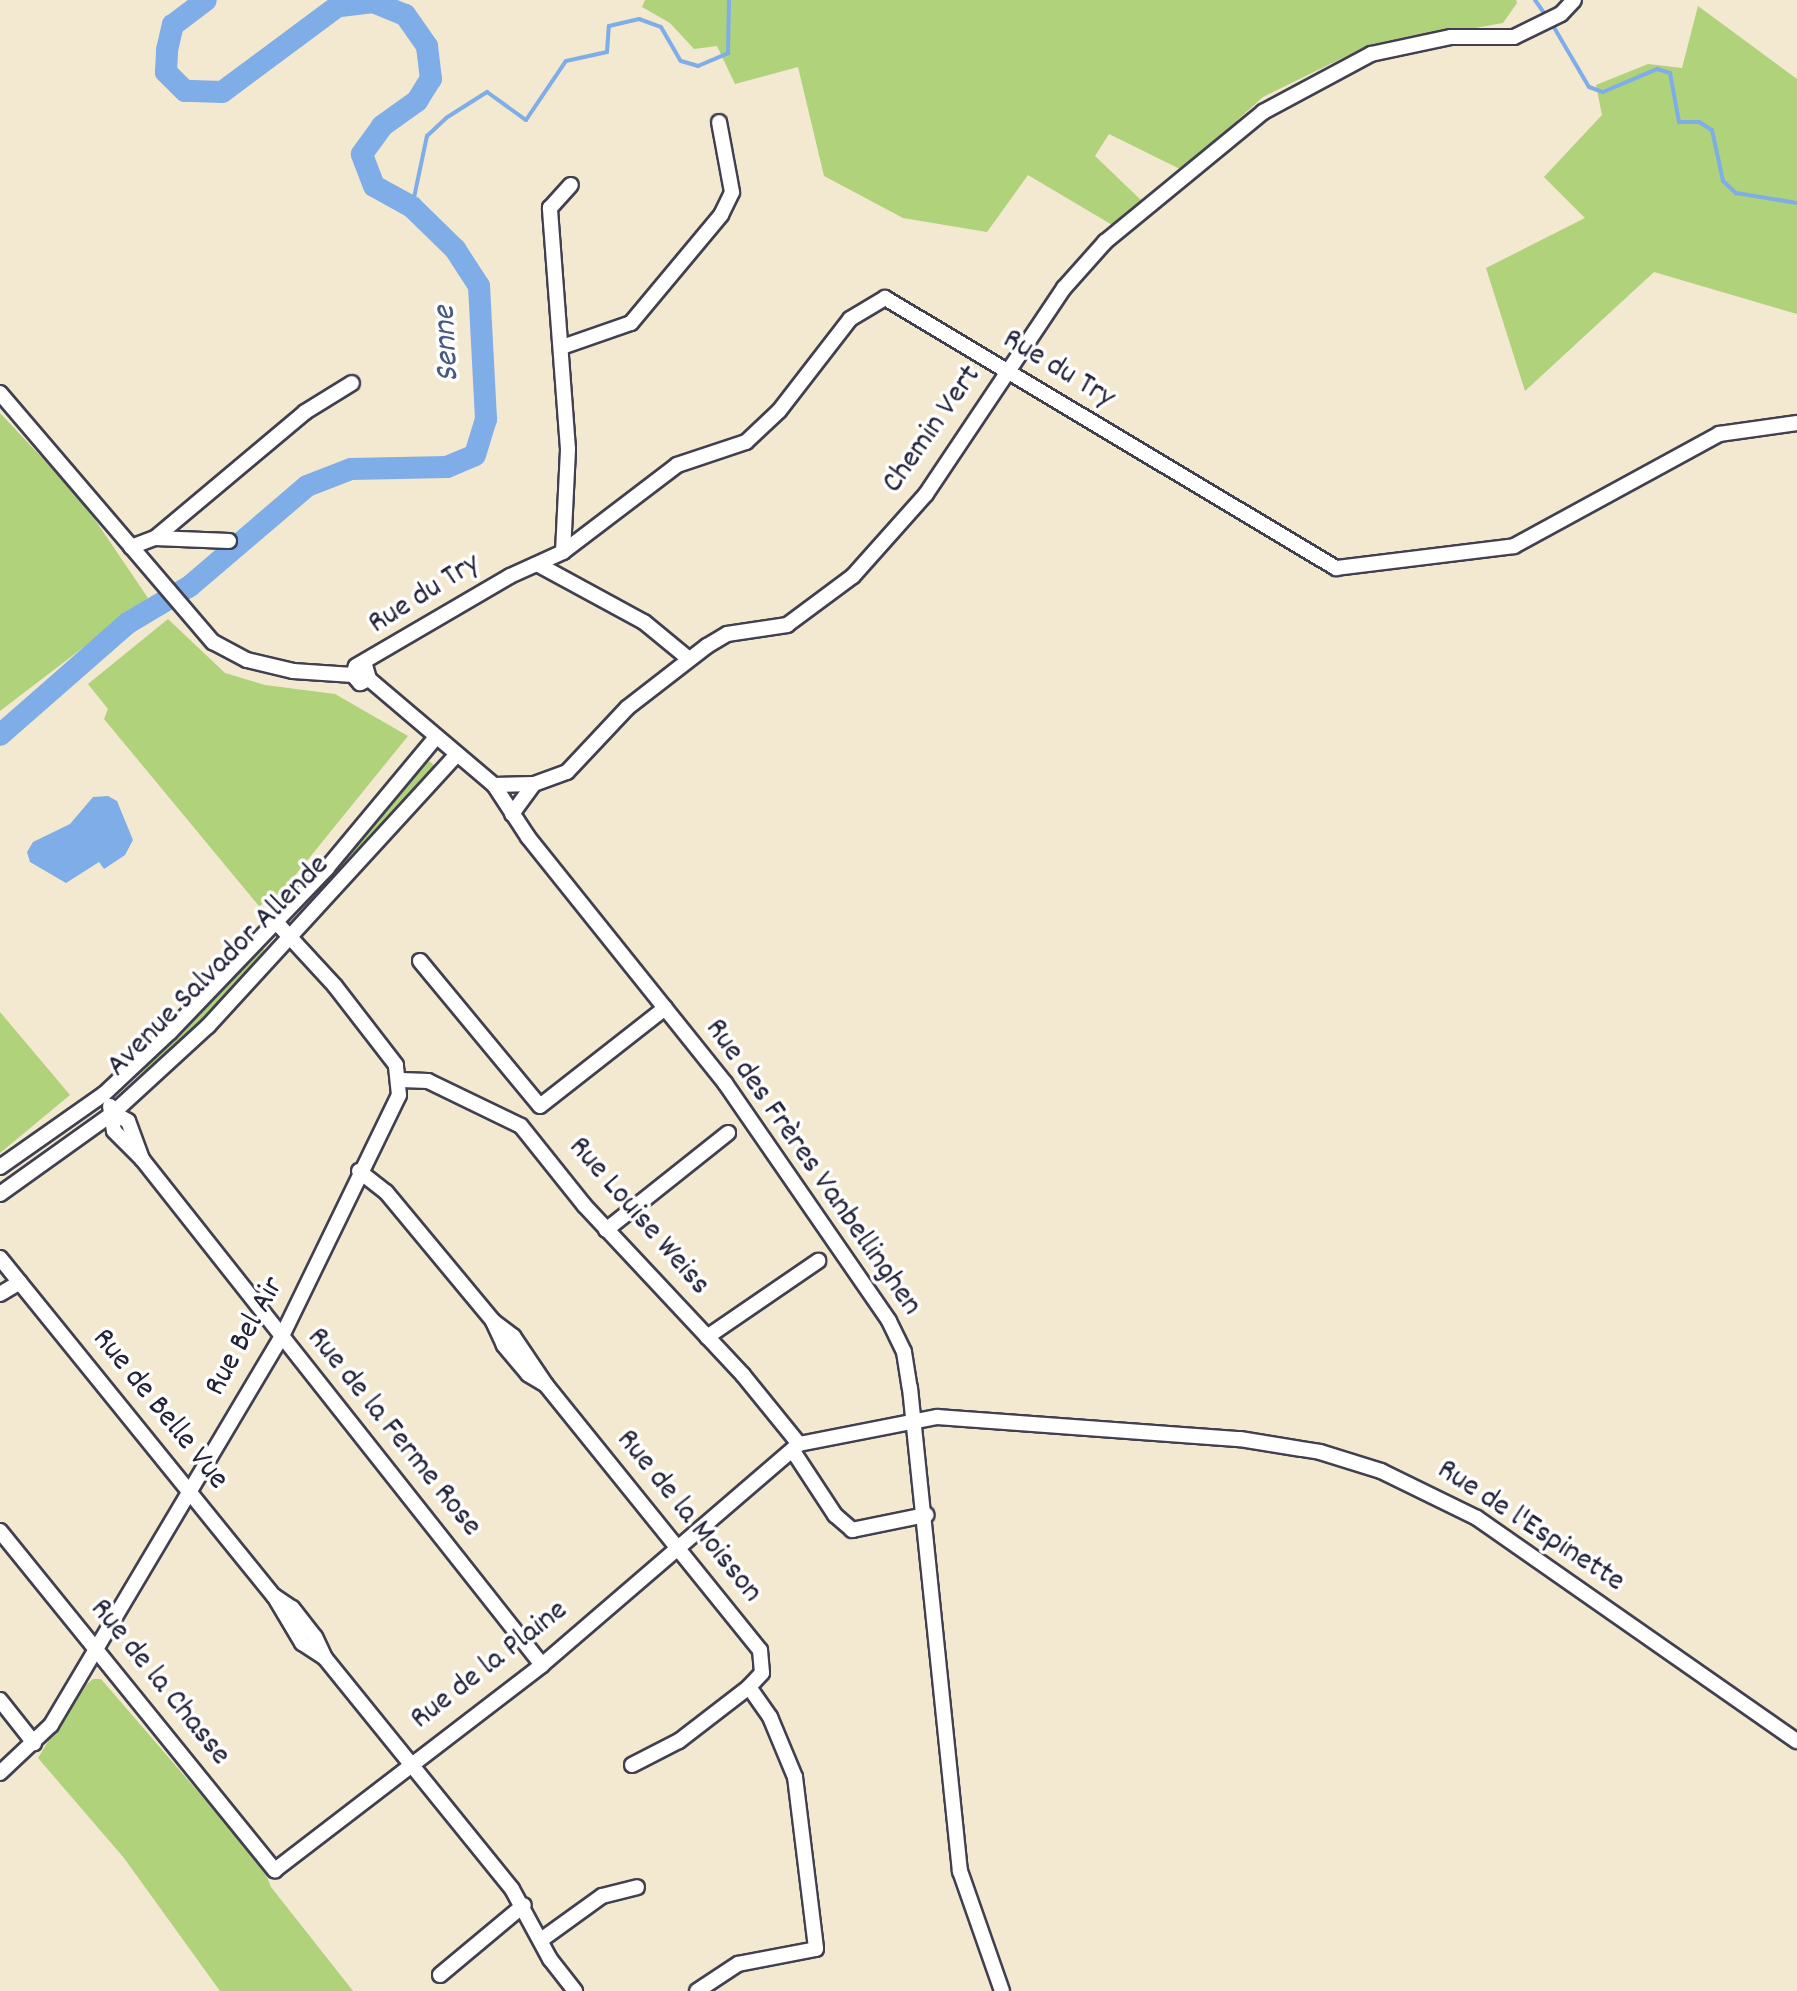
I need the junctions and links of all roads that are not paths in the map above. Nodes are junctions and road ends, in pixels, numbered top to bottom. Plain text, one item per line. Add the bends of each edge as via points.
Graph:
1 (1574, 0) edge
2 (719, 122) dead end
3 (571, 185) dead end
4 (562, 347) junction
5 (1007, 373) junction
6 (352, 383) dead end
7 (0, 393) edge
8 (1797, 423) edge
9 (155, 538) junction
10 (229, 541) dead end
11 (131, 547) junction
12 (563, 552) junction
13 (539, 565) junction
14 (689, 659) junction
15 (367, 672) junction
16 (436, 737) junction
17 (456, 755) junction
18 (534, 784) junction
19 (494, 785) junction
20 (512, 814) junction
21 (276, 922) junction
22 (290, 937) junction
23 (420, 961) dead end
24 (665, 1008) junction
25 (401, 1080) junction
26 (104, 1094) junction
27 (113, 1113) junction
28 (728, 1133) dead end
29 (0, 1167) edge
30 (359, 1171) junction
31 (0, 1194) edge
32 (606, 1230) junction
33 (0, 1258) edge
34 (818, 1261) dead end
35 (20, 1282) junction
36 (0, 1294) edge
37 (707, 1337) junction
38 (281, 1338) junction
39 (914, 1420) junction
40 (796, 1448) junction
41 (189, 1492) junction
42 (926, 1515) junction
43 (0, 1531) edge
44 (677, 1547) junction
45 (96, 1650) junction
46 (542, 1665) junction
47 (749, 1687) junction
48 (0, 1700) edge
49 (1797, 1741) edge
50 (34, 1743) junction
51 (409, 1763) junction
52 (632, 1765) dead end
53 (0, 1773) edge
54 (275, 1870) joint
55 (637, 1887) dead end
56 (524, 1905) junction
57 (541, 1940) junction
58 (440, 1975) dead end
59 (575, 1991) edge
60 (697, 1991) edge
61 (1002, 1991) edge

1 - 5 street, Chemin Vert via 1547,23 1514,37 1451,37 1371,54 1263,112 1105,242 1064,288
2 - 4 street via 732,192 721,215 631,323
3 - 4 street via 550,208
4 - 12 street via 568,449
5 - 8 street, Rue du Try via 1336,568 1514,546 1719,434
5 - 12 street, Rue du Try via 885,298 850,319 779,411 746,442 677,465
5 - 14 street, Chemin Vert via 926,494 853,576 787,625 727,634
6 - 9 street via 305,412
7 - 11 street, Rue des Frères Vanbellinghen via 53,449
9 - 10 street
9 - 11 street
11 - 15 street, Rue des Frères Vanbellinghen via 213,642 247,660 293,671 353,675 360,683
12 - 13 street, Rue du Try
13 - 14 street via 644,622
13 - 15 street, Rue du Try via 510,576
14 - 18 street, Chemin Vert via 627,708 567,772
15 - 16 street, Rue des Frères Vanbellinghen
16 - 17 street, Rue des Frères Vanbellinghen
16 - 21 street, Avenue Salvador Allende
17 - 19 street, Rue des Frères Vanbellinghen
17 - 22 street, Avenue Salvador Allende
18 - 19 street, Chemin Vert
18 - 20 street
19 - 20 street, Rue des Frères Vanbellinghen
20 - 24 street, Rue des Frères Vanbellinghen
21 - 22 street
21 - 26 street, Avenue Salvador Allende
22 - 25 street via 335,986 396,1065
22 - 27 street, Avenue Salvador Allende via 208,1026
23 - 24 street via 540,1106
24 - 39 street, Rue des Frères Vanbellinghen via 725,1083 889,1321 904,1352
25 - 30 street, Rue Bel Air
25 - 32 street, Rue Louise Weiss via 428,1081 521,1126
26 - 27 street, Rue de la Ferme Rose
26 - 29 street, Avenue Salvador Allende
27 - 31 street, Avenue Salvador Allende
27 - 38 street, Rue de la Ferme Rose via 114,1131 142,1159
28 - 32 street
30 - 38 street, Rue Bel Air
30 - 44 street, Rue de la Moisson via 386,1192 493,1321 504,1345 528,1374 546,1385
32 - 37 street, Rue Louise Weiss
33 - 35 street, Rue de Belle Vue
34 - 37 street
35 - 36 street
35 - 41 street, Rue de Belle Vue
37 - 40 street, Rue Louise Weiss
38 - 41 street, Rue Bel Air
38 - 46 street, Rue de la Ferme Rose
39 - 40 street, Rue de l'Espinette
39 - 42 street, Rue des Frères Vanbellinghen
39 - 49 street, Rue de l'Espinette via 937,1417 1240,1439 1320,1452 1381,1471 1477,1518
40 - 42 street, Rue Louise Weiss via 835,1515 852,1530
40 - 44 street, Rue de la Plaine
41 - 45 street, Rue Bel Air
41 - 51 street, Rue de Belle Vue via 274,1596 302,1643 325,1658
42 - 61 street, Rue des Frères Vanbellinghen via 960,1871
43 - 45 street, Rue de la Chasse
44 - 46 street, Rue de la Plaine
44 - 47 street, Rue de la Moisson via 760,1650 762,1673
45 - 50 street, Rue Bel Air via 51,1725
45 - 54 street, Rue de la Chasse
46 - 51 street, Rue de la Plaine
47 - 52 street via 679,1741
47 - 60 street via 770,1717 795,1777 816,1949 738,1964
48 - 50 street
50 - 53 street, Rue Bel Air
51 - 54 street, Rue de la Plaine
51 - 56 street, Rue de Belle Vue
55 - 57 street via 602,1896
56 - 57 street, Rue de Belle Vue
56 - 58 street
57 - 59 street, Rue de Belle Vue

